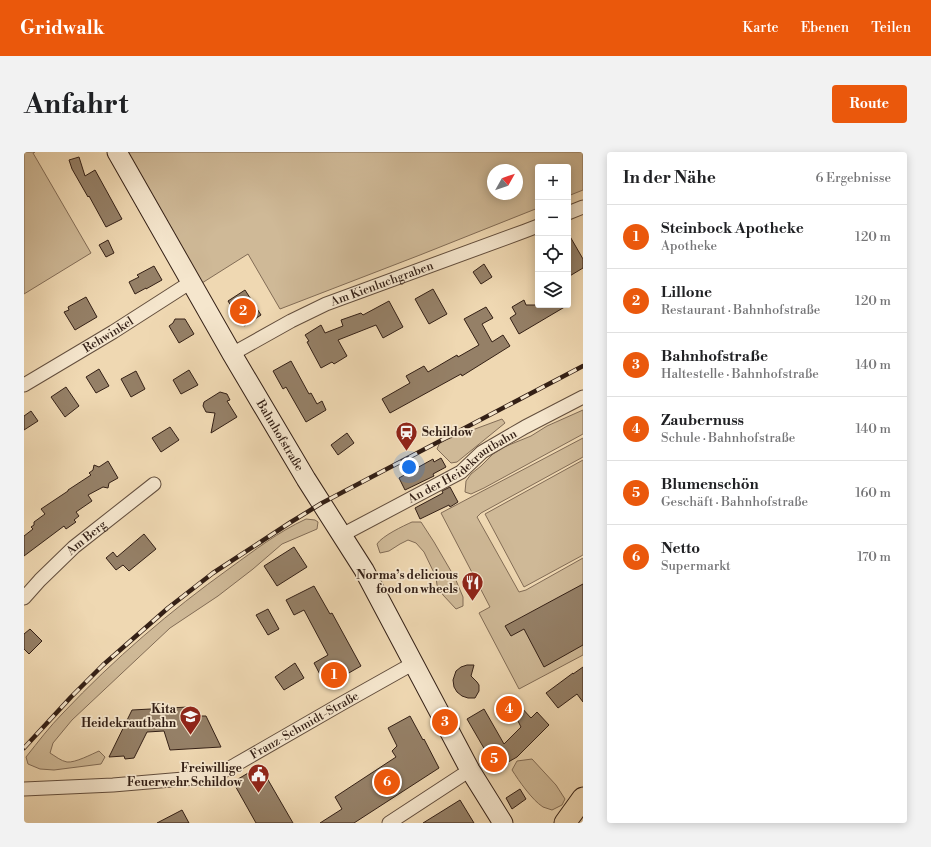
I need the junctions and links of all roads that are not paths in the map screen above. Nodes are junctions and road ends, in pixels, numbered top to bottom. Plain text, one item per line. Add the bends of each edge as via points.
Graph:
1 (117, 152) edge
2 (583, 207) edge
3 (571, 212) edge
4 (535, 227) edge
5 (192, 282) junction
6 (232, 354) junction
7 (24, 385) edge
8 (583, 397) edge
9 (154, 484) dead end
10 (342, 535) junction
11 (24, 598) edge
12 (414, 663) junction
13 (470, 770) junction
14 (24, 789) edge
15 (583, 798) edge
16 (389, 823) edge
17 (503, 823) edge
18 (565, 823) edge

1 - 5 street, Bahnhofstraße
2 - 3 street
4 - 6 street, Am Kienluchgraben via 326,304
5 - 6 street, Bahnhofstraße
5 - 7 street, Rehwinkel
6 - 10 street, Bahnhofstraße
8 - 10 street, An der Heidekrautbahn via 482,452 461,472
9 - 11 street, Am Berg via 74,547
10 - 12 street, Bahnhofstraße via 364,570
12 - 13 street, Bahnhofstraße
12 - 14 street, Franz-Schmidt-Straße via 220,773 207,777 113,785
13 - 16 street
13 - 17 street, Bahnhofstraße
15 - 18 main road

